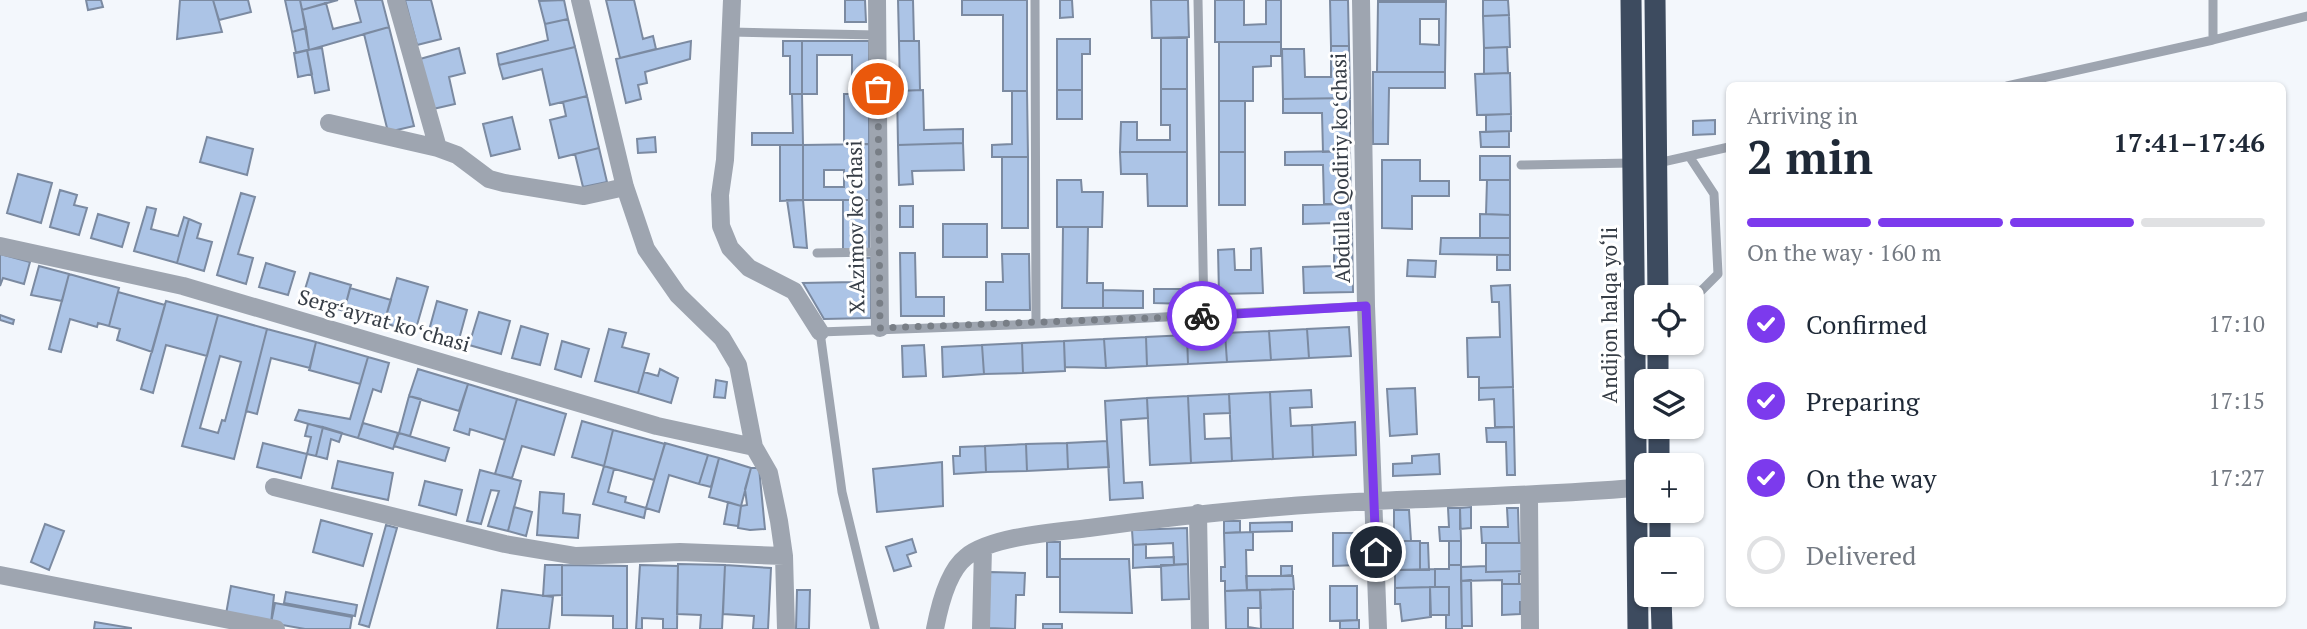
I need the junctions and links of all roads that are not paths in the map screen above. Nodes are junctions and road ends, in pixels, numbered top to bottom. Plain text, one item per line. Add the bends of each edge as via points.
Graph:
1 (396, 0) edge
2 (580, 0) edge
3 (732, 0) edge
4 (877, 0) edge
5 (1035, 0) edge
6 (1198, 0) edge
7 (1361, 0) edge
8 (1632, 0) edge
9 (1655, 0) edge
10 (2213, 0) edge
11 (2307, 16) edge
12 (731, 32) junction
13 (878, 35) junction
14 (2213, 40) junction
15 (2025, 82) edge
16 (329, 123) dead end
17 (438, 148) junction
18 (1726, 148) edge
19 (1689, 156) junction
20 (1633, 163) junction
21 (1657, 163) junction
22 (1521, 164) dead end
23 (625, 187) junction
24 (0, 246) edge
25 (879, 252) junction
26 (817, 253) dead end
27 (1658, 285) edge
28 (1704, 288) edge
29 (1366, 306) junction
30 (1204, 316) junction
31 (1036, 324) junction
32 (880, 328) junction
33 (820, 332) junction
34 (754, 447) junction
35 (1635, 453) edge
36 (274, 487) dead end
37 (1634, 488) edge
38 (1530, 497) junction
39 (1375, 501) junction
40 (1198, 513) junction
41 (1636, 523) edge
42 (983, 548) junction
43 (784, 556) junction
44 (0, 575) edge
45 (1661, 607) edge
46 (1530, 628) edge
47 (276, 629) edge
48 (786, 629) edge
49 (875, 629) edge
50 (935, 629) edge
51 (981, 629) edge
52 (1200, 629) edge
53 (1378, 629) edge
54 (1638, 629) edge
55 (1662, 629) edge

1 - 17 street
2 - 23 street
3 - 12 street
4 - 13 street, X.Azimov koʻchasi
5 - 31 lane
6 - 30 lane
7 - 29 street, Abdulla Qodiriy koʻchasi
8 - 20 highway, Andijon halqa yo‘li
9 - 21 highway
10 - 14 lane
11 - 14 lane
12 - 13 lane
12 - 33 street via 721,226 730,248 749,268 794,290
13 - 25 street, X.Azimov koʻchasi
14 - 15 lane
16 - 17 street
17 - 23 street via 457,155 489,179 505,183 584,196
18 - 19 lane
19 - 21 lane
19 - 28 lane via 1714,194 1718,274
20 - 22 lane
20 - 35 highway, Andijon halqa yo‘li
21 - 27 highway
23 - 34 street via 646,249 678,295 722,338 738,365
24 - 34 street, Sergʻayrat koʻchasi via 183,286 657,426
25 - 26 lane
25 - 32 street, X.Azimov koʻchasi
29 - 30 lane
29 - 39 street, Abdulla Qodiriy koʻchasi
30 - 31 lane
31 - 32 lane
32 - 33 lane
33 - 49 lane via 842,492
34 - 43 street via 769,473
36 - 43 street via 505,544 576,556 707,552
37 - 38 street
38 - 39 street
38 - 46 street
39 - 40 street
39 - 53 street, Abdulla Qodiriy koʻchasi
40 - 42 street via 1033,536
40 - 52 street
41 - 54 highway, Andijon halqa yo‘li
42 - 50 street via 964,558 942,596
42 - 51 street
43 - 48 street
44 - 47 street
45 - 55 highway

